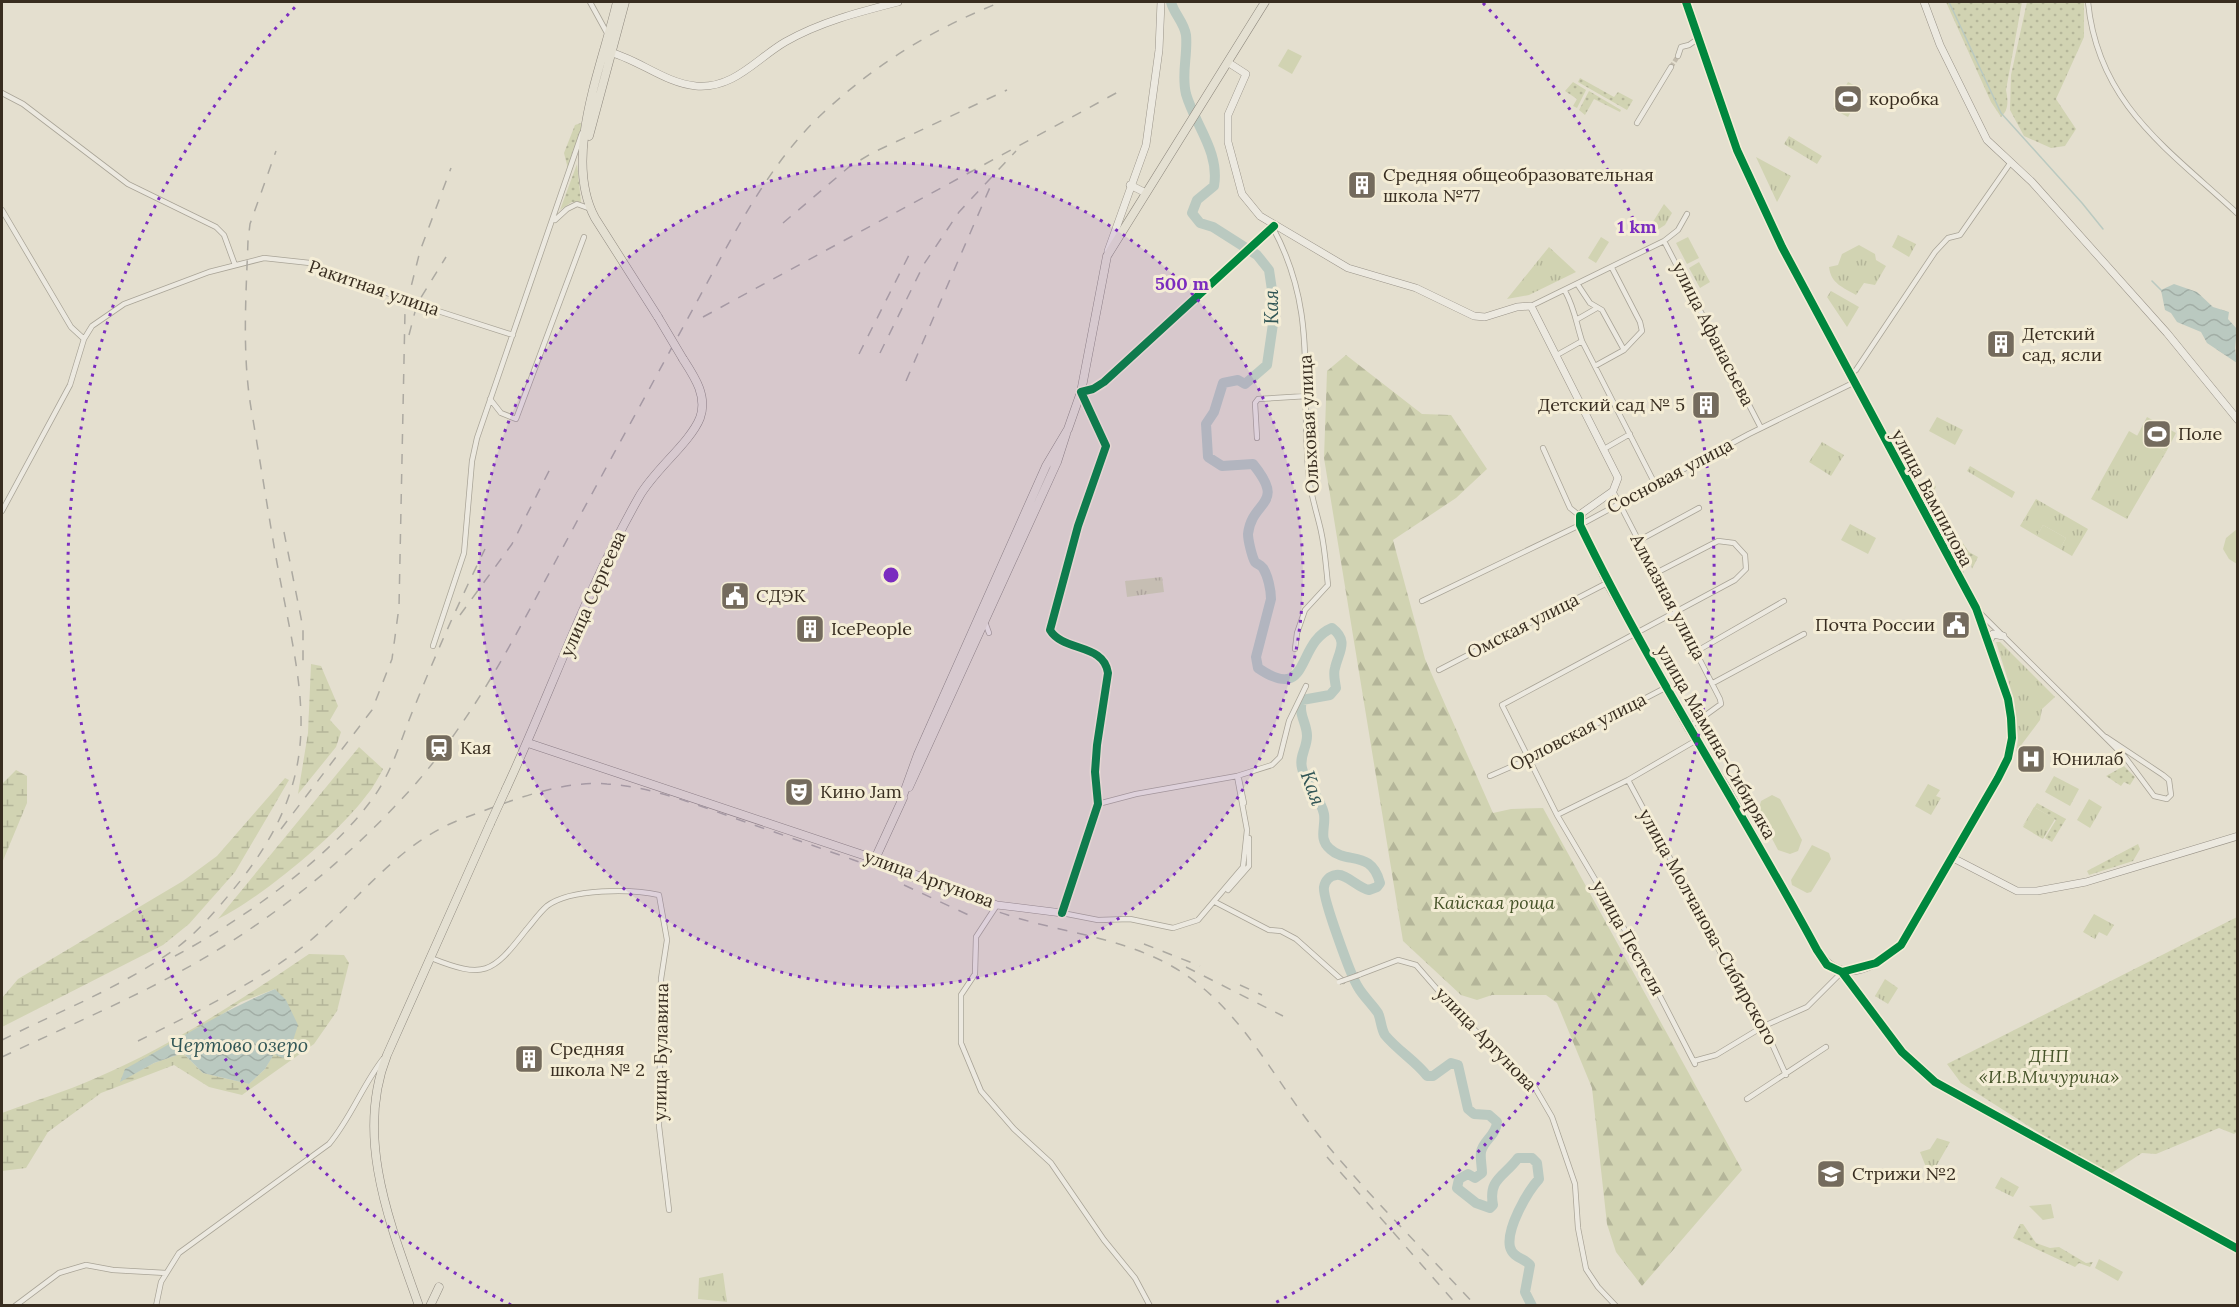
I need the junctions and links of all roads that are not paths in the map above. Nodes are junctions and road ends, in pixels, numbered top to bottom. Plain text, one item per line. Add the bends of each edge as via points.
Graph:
1 (590, 2) edge
2 (617, 2) edge
3 (624, 2) edge
4 (898, 2) edge
5 (1161, 2) edge
6 (1265, 2) edge
7 (1686, 2) edge
8 (1924, 2) edge
9 (2088, 2) edge
10 (609, 37) junction
11 (1699, 38) junction
12 (608, 52) junction
13 (1678, 56) tunnel mouth
14 (1228, 63) junction
15 (1671, 67) tunnel mouth
16 (2, 93) edge
17 (586, 119) junction
18 (1637, 123) dead end
19 (585, 152) junction
20 (2011, 162) junction
21 (572, 165) junction
22 (1130, 185) junction
23 (1146, 193) junction
24 (591, 209) junction
25 (2, 210) edge
26 (2238, 213) edge
27 (1687, 214) dead end
28 (553, 222) junction
29 (1274, 227) junction
30 (584, 237) dead end
31 (1664, 241) junction
32 (1107, 256) junction
33 (235, 265) junction
34 (1612, 268) junction
35 (1578, 285) junction
36 (1565, 291) junction
37 (1531, 306) junction
38 (1597, 308) junction
39 (1576, 320) junction
40 (513, 335) junction
41 (84, 339) junction
42 (1582, 341) junction
43 (1624, 350) junction
44 (1557, 355) junction
45 (1595, 366) junction
46 (1849, 375) junction
47 (1852, 382) junction
48 (1081, 392) junction
49 (1307, 396) junction
50 (490, 399) junction
51 (2238, 420) edge
52 (1761, 428) junction
53 (1066, 431) junction
54 (1630, 434) junction
55 (1257, 438) dead end
56 (1543, 448) dead end
57 (1604, 448) junction
58 (1655, 484) junction
59 (1613, 491) junction
60 (1618, 504) junction
61 (1699, 508) dead end
62 (2, 510) edge
63 (1580, 516) junction
64 (1580, 525) junction
65 (1638, 541) junction
66 (1654, 574) junction
67 (1607, 583) junction
68 (1422, 601) dead end
69 (1784, 601) dead end
70 (1976, 608) junction
71 (1676, 610) junction
72 (985, 622) junction
73 (989, 633) dead end
74 (1804, 634) dead end
75 (1636, 635) junction
76 (2003, 636) junction
77 (1988, 643) junction
78 (434, 646) dead end
79 (1295, 649) dead end
80 (1697, 651) junction
81 (1439, 670) dead end
82 (1713, 683) junction
83 (1306, 686) dead end
84 (1665, 688) junction
85 (1688, 728) junction
86 (2106, 737) junction
87 (1695, 741) junction
88 (528, 743) junction
89 (1529, 759) junction
90 (1237, 776) junction
91 (1490, 776) dead end
92 (1628, 780) junction
93 (901, 801) junction
94 (1098, 804) junction
95 (1557, 815) junction
96 (2238, 836) edge
97 (1953, 858) junction
98 (875, 859) junction
99 (1215, 902) junction
100 (997, 905) junction
101 (1062, 913) junction
102 (431, 958) junction
103 (1842, 972) junction
104 (1359, 975) junction
105 (1764, 1026) junction
106 (1826, 1047) dead end
107 (387, 1055) junction
108 (1786, 1075) junction
109 (1747, 1100) dead end
110 (669, 1210) dead end
111 (2238, 1249) edge
112 (165, 1273) junction
113 (439, 1287) dead end
114 (15, 1305) edge
115 (156, 1305) edge
116 (419, 1305) edge
117 (430, 1305) edge
118 (1150, 1305) edge
119 (1616, 1305) edge

1 - 10 street
2 - 10 main road
3 - 12 main road
4 - 12 street via 829,22 785,43 740,75 707,86 687,85
5 - 22 street via 1159,50 1146,145
6 - 14 main road
7 - 11 street, улица Вампилова
8 - 20 street via 1980,129
9 - 26 street via 2098,52 2122,101
10 - 12 main road
11 - 13 street via 1680,46
11 - 46 street, улица Вампилова via 1737,150 1782,248
12 - 17 main road
12 - 19 main road
14 - 23 main road
14 - 29 street via 1246,74 1228,115 1228,142 1237,180 1250,206
15 - 18 street
16 - 33 street via 23,104 128,184 216,227 224,235
17 - 19 main road
17 - 21 street
19 - 21 street
19 - 24 main road, улица Сергеева via 585,188
20 - 46 street via 1960,235 1948,238 1935,252
20 - 51 street via 2167,333
21 - 28 street
22 - 23 street
22 - 32 street
23 - 32 main road
24 - 28 street via 577,204
24 - 88 main road, улица Сергеева, bridge via 700,387 700,418 639,496 608,556
25 - 41 street via 71,327
27 - 31 street via 1678,230
28 - 40 street
29 - 37 street via 1348,268 1416,288 1474,316
29 - 48 street via 1104,382
29 - 49 street, Ольховая улица via 1302,303
30 - 50 street via 516,419 501,413
31 - 34 street
31 - 52 street, улица Афанасьева
32 - 48 main road
33 - 40 street, Ракитная улица via 264,258 310,263 410,302
33 - 41 street, Ракитная улица via 124,304 92,326
34 - 35 street
34 - 43 street via 1642,331
35 - 36 street
35 - 38 street
36 - 37 street
36 - 39 street via 1576,311
37 - 44 street, Алмазная улица
38 - 39 street
38 - 43 street via 1602,310
39 - 42 street
40 - 50 street
41 - 62 street, Ракитная улица via 70,385
42 - 44 street
42 - 45 street
43 - 45 street
44 - 57 street, Алмазная улица
45 - 54 street
46 - 47 street, улица Вампилова
47 - 52 street, Сосновая улица
47 - 70 street, улица Вампилова
48 - 53 main road
48 - 94 street via 1106,446 1078,526 1050,630 1098,655 1107,665 1095,772
49 - 55 street via 1258,399
49 - 79 street, Ольховая улица via 1309,476 1328,585 1305,610
50 - 78 street via 472,461 464,553
52 - 58 street, Сосновая улица
53 - 72 main road via 1057,462
53 - 93 main road via 1053,451 984,603
54 - 57 street
54 - 58 street
56 - 63 street via 1570,508
57 - 59 street, Алмазная улица via 1618,478
58 - 60 street, Сосновая улица
59 - 60 street, Алмазная улица
59 - 63 street
60 - 64 street, Сосновая улица
60 - 65 street, Алмазная улица
61 - 65 street
63 - 64 street, улица Мамина-Сибиряка
64 - 67 street, улица Мамина-Сибиряка
64 - 68 street, Сосновая улица
65 - 66 street, Алмазная улица
66 - 71 street, Алмазная улица
66 - 71 street via 1718,541 1734,543 1745,555 1746,569 1735,580
67 - 75 street, улица Мамина-Сибиряка
67 - 81 street, Омская улица
69 - 80 street
70 - 76 street
70 - 77 street, улица Вампилова
71 - 75 street
71 - 80 street, Алмазная улица
72 - 73 street
72 - 93 main road
74 - 82 street
75 - 84 street, улица Мамина-Сибиряка
75 - 89 street, улица Пестеля via 1502,705
76 - 77 street via 1993,634
76 - 86 street
77 - 97 street, улица Вампилова via 2008,699 2012,738 1998,778
80 - 82 street, Алмазная улица
82 - 85 street, Алмазная улица via 1721,704
83 - 90 street via 1289,721 1280,758 1272,765
84 - 85 street, улица Мамина-Сибиряка
84 - 89 street, Орловская улица
85 - 87 street, улица Мамина-Сибиряка
86 - 86 street via 2154,796 2167,799 2171,795 2169,780
87 - 92 street
87 - 103 street, улица Мамина-Сибиряка via 1730,793 1817,950 1827,965
88 - 98 main road, улица Аргунова
88 - 102 main road, улица Сергеева, bridge
89 - 91 street, Орловская улица
89 - 95 street, улица Пестеля
90 - 94 street
90 - 99 street, улица Аргунова via 1249,832 1249,866
92 - 95 street
92 - 105 street, улица Молчанова-Сибирского
93 - 98 main road
94 - 101 street
95 - 105 street, улица Пестеля via 1632,942 1695,1062 1716,1055
96 - 97 street via 2086,882 2045,890 2017,891
97 - 103 street, улица Вампилова via 1901,945 1876,963
98 - 100 street, улица Аргунова
99 - 101 street, улица Аргунова via 1198,920 1180,928
99 - 104 street, bridge via 1269,930 1296,939 1341,981
99 - 104 street, bridge via 1290,936 1339,982
100 - 101 street, улица Аргунова
100 - 118 street via 976,937 975,974 962,995 961,1043 981,1091 1014,1129 1052,1163
102 - 107 main road, улица Сергеева
102 - 110 street, улица Булавина via 457,968 492,968 539,914 555,902 588,894 638,891 659,895 666,940 661,979 659,1126
103 - 105 street via 1807,1007
103 - 111 street via 1902,1052 1927,1076
104 - 119 street, улица Аргунова via 1398,960 1416,965 1463,1019 1534,1086 1552,1117 1575,1184 1586,1269
105 - 108 street, улица Молчанова-Сибирского
106 - 108 street
107 - 112 street via 371,1074 329,1144 192,1241
107 - 116 main road, улица Сергеева via 375,1090 373,1144 393,1226
108 - 109 street
112 - 114 street via 86,1265 59,1273
112 - 115 street
113 - 117 main road

